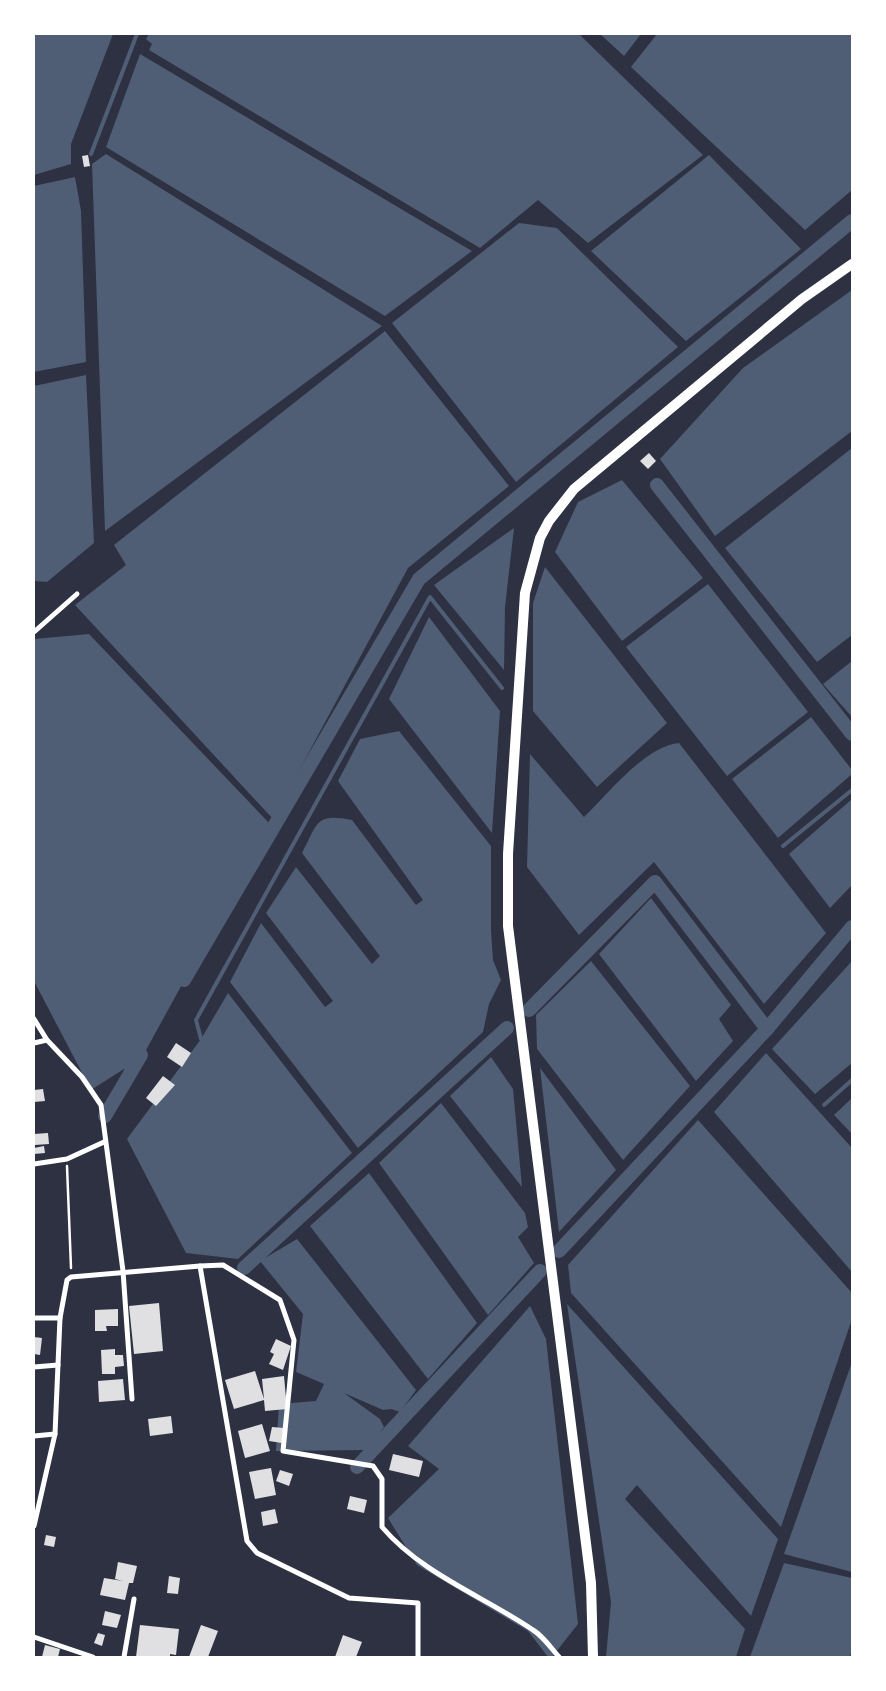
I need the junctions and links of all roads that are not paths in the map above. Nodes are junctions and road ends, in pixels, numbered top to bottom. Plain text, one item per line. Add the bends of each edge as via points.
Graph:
1 (852, 264) edge
2 (77, 594) dead end
3 (34, 632) edge
4 (34, 1019) edge
5 (47, 1040) junction
6 (34, 1043) edge
7 (104, 1142) junction
8 (34, 1164) edge
9 (200, 1266) junction
10 (123, 1271) junction
11 (34, 1318) edge
12 (60, 1318) junction
13 (58, 1365) junction
14 (34, 1367) edge
15 (132, 1399) dead end
16 (55, 1434) junction
17 (34, 1436) edge
18 (34, 1526) edge
19 (134, 1599) dead end
20 (34, 1637) edge
21 (93, 1657) edge
22 (124, 1657) edge
23 (418, 1657) edge
24 (559, 1657) edge
25 (593, 1657) edge

1 - 25 main road via 802,299 574,489 540,538 525,593 508,854 508,926 591,1583
2 - 3 street
4 - 5 street
5 - 6 street
5 - 7 street via 82,1077 101,1105
7 - 8 street via 67,1159
7 - 10 street
9 - 10 street
9 - 23 street via 247,1542 257,1553 349,1598 418,1603
9 - 24 street via 223,1265 280,1300 294,1340 283,1452 373,1466 382,1479 382,1527 398,1546 467,1592 535,1630
10 - 12 street via 71,1277 67,1280
10 - 15 street
11 - 12 street
12 - 13 street
13 - 14 street
13 - 16 street
16 - 17 street
16 - 18 street
19 - 22 street
20 - 21 street

